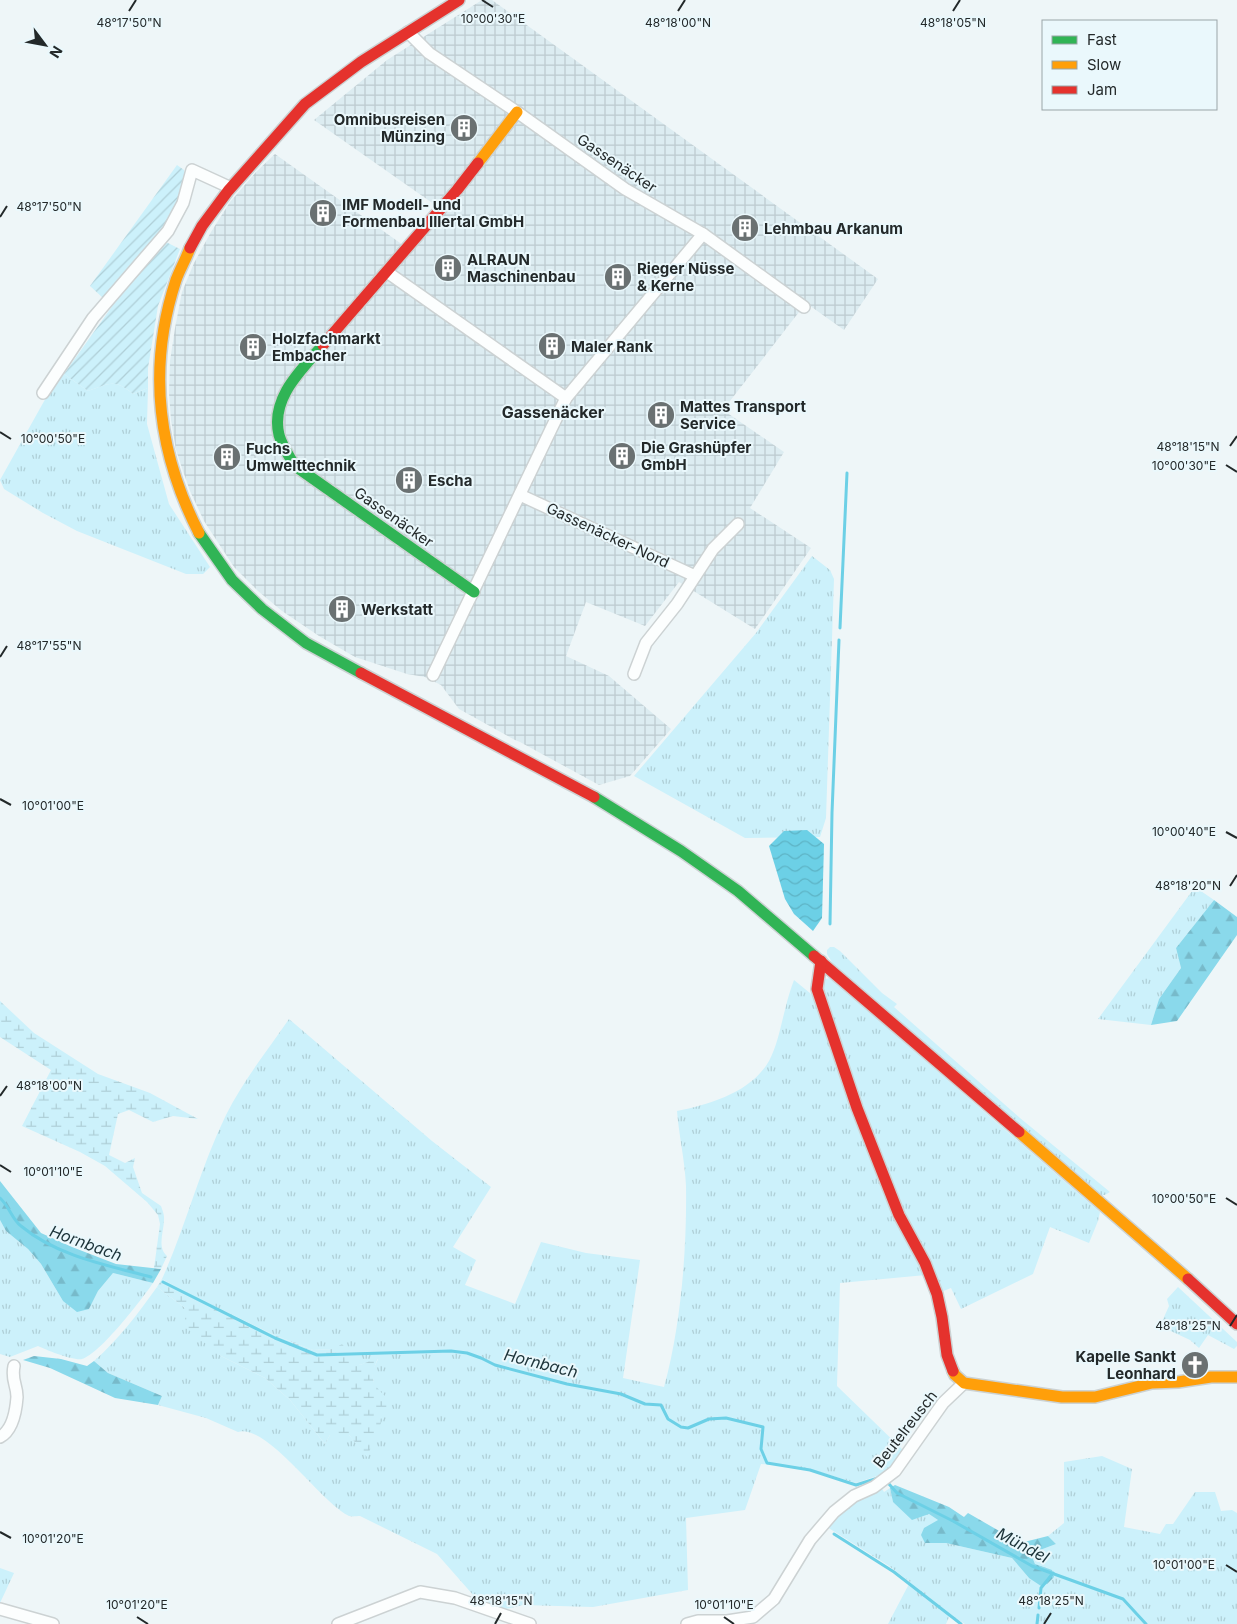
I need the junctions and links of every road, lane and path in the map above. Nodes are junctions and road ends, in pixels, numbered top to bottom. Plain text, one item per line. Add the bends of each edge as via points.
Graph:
1 (459, 0) edge
2 (408, 32) junction
3 (517, 112) junction
4 (229, 187) junction
5 (702, 234) junction
6 (387, 272) junction
7 (804, 307) dead end
8 (43, 393) dead end
9 (566, 398) junction
10 (520, 494) junction
11 (738, 524) dead end
12 (695, 576) junction
13 (474, 592) junction
14 (634, 674) dead end
15 (433, 675) dead end
16 (821, 961) junction
17 (1237, 1324) edge
18 (14, 1366) dead end
19 (1237, 1377) edge
20 (964, 1384) junction
21 (0, 1437) edge
22 (0, 1609) edge
23 (53, 1624) edge
24 (338, 1624) edge
25 (530, 1624) edge
26 (687, 1624) edge

1 - 2 main road
2 - 3 street, Gassenäcker via 429,53
2 - 4 main road via 304,106
3 - 5 street, Gassenäcker via 625,189
3 - 6 main road, Gassenäcker via 458,190
4 - 8 street via 192,170 184,203 168,230 93,318
4 - 16 main road via 195,239 179,274 166,312 158,392 162,433 178,491 190,517 223,569 243,593 306,643 642,826 738,891
5 - 7 street, Gassenäcker
5 - 9 street
6 - 9 street
6 - 13 main road, Gassenäcker via 289,384 279,405 277,424 283,448 295,466
9 - 10 street
10 - 12 street, Gassenäcker-Nord
10 - 13 street
11 - 12 street via 712,549
12 - 14 street via 646,643
13 - 15 street
16 - 17 main road
16 - 20 main road via 817,989 857,1108 900,1215 937,1294 947,1355 955,1375
18 - 21 street via 12,1376 17,1396 13,1420
19 - 20 main road via 1152,1383 1090,1397 1062,1397
20 - 26 street, Beutelreusch via 943,1403 895,1470 834,1512 810,1540 774,1599 753,1617
22 - 23 street
24 - 25 street via 420,1592 454,1598

